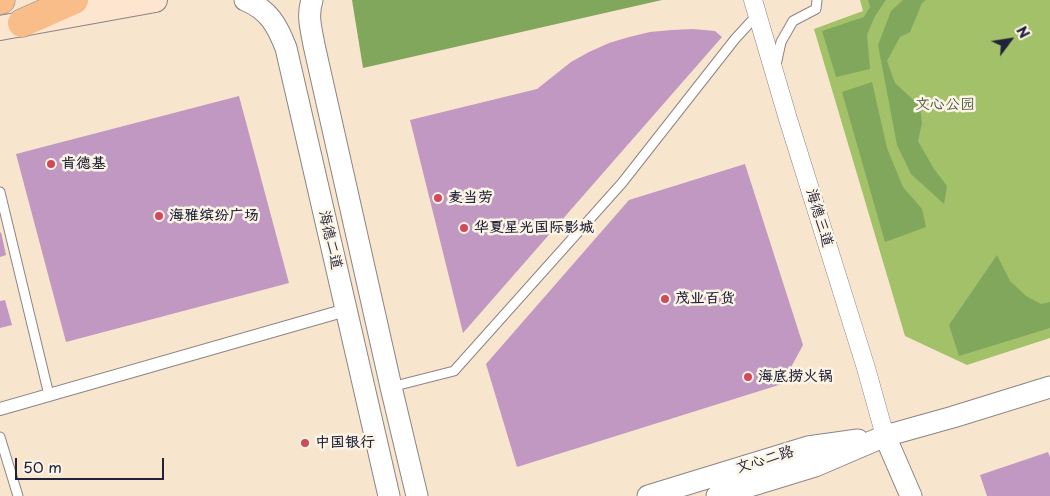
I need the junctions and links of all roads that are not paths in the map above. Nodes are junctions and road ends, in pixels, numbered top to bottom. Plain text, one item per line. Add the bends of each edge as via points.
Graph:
1 (74, 0) edge
2 (155, 0) edge
3 (245, 0) edge
4 (312, 0) edge
5 (817, 0) edge
6 (755, 7) edge
7 (11, 26) edge
8 (774, 73) junction
9 (0, 192) edge
10 (346, 310) junction
11 (390, 387) junction
12 (1050, 387) edge
13 (49, 395) junction
14 (0, 409) edge
15 (885, 436) junction
16 (0, 437) edge
17 (18, 496) edge
18 (389, 496) edge
19 (417, 496) edge
20 (648, 496) edge
21 (717, 496) edge
22 (895, 496) edge
23 (911, 496) edge

1 - 7 main road
2 - 7 main road
3 - 10 street, 海德二道 via 256,4 270,18 286,48
4 - 11 street, 海德二道 via 309,10 312,37
5 - 8 lane via 816,8 793,21 781,42
6 - 8 street, 海德三道
6 - 11 lane via 735,39 622,183 454,371
8 - 15 street, 海德三道
9 - 13 lane
10 - 13 street
10 - 18 street, 海德二道
11 - 19 street, 海德二道
12 - 15 street, 文心二路
13 - 14 street
15 - 20 street, 文心二路 via 808,447
15 - 21 street, 文心二路 via 815,466
15 - 22 street, 海德三道
15 - 23 street, 海德三道
16 - 17 lane

